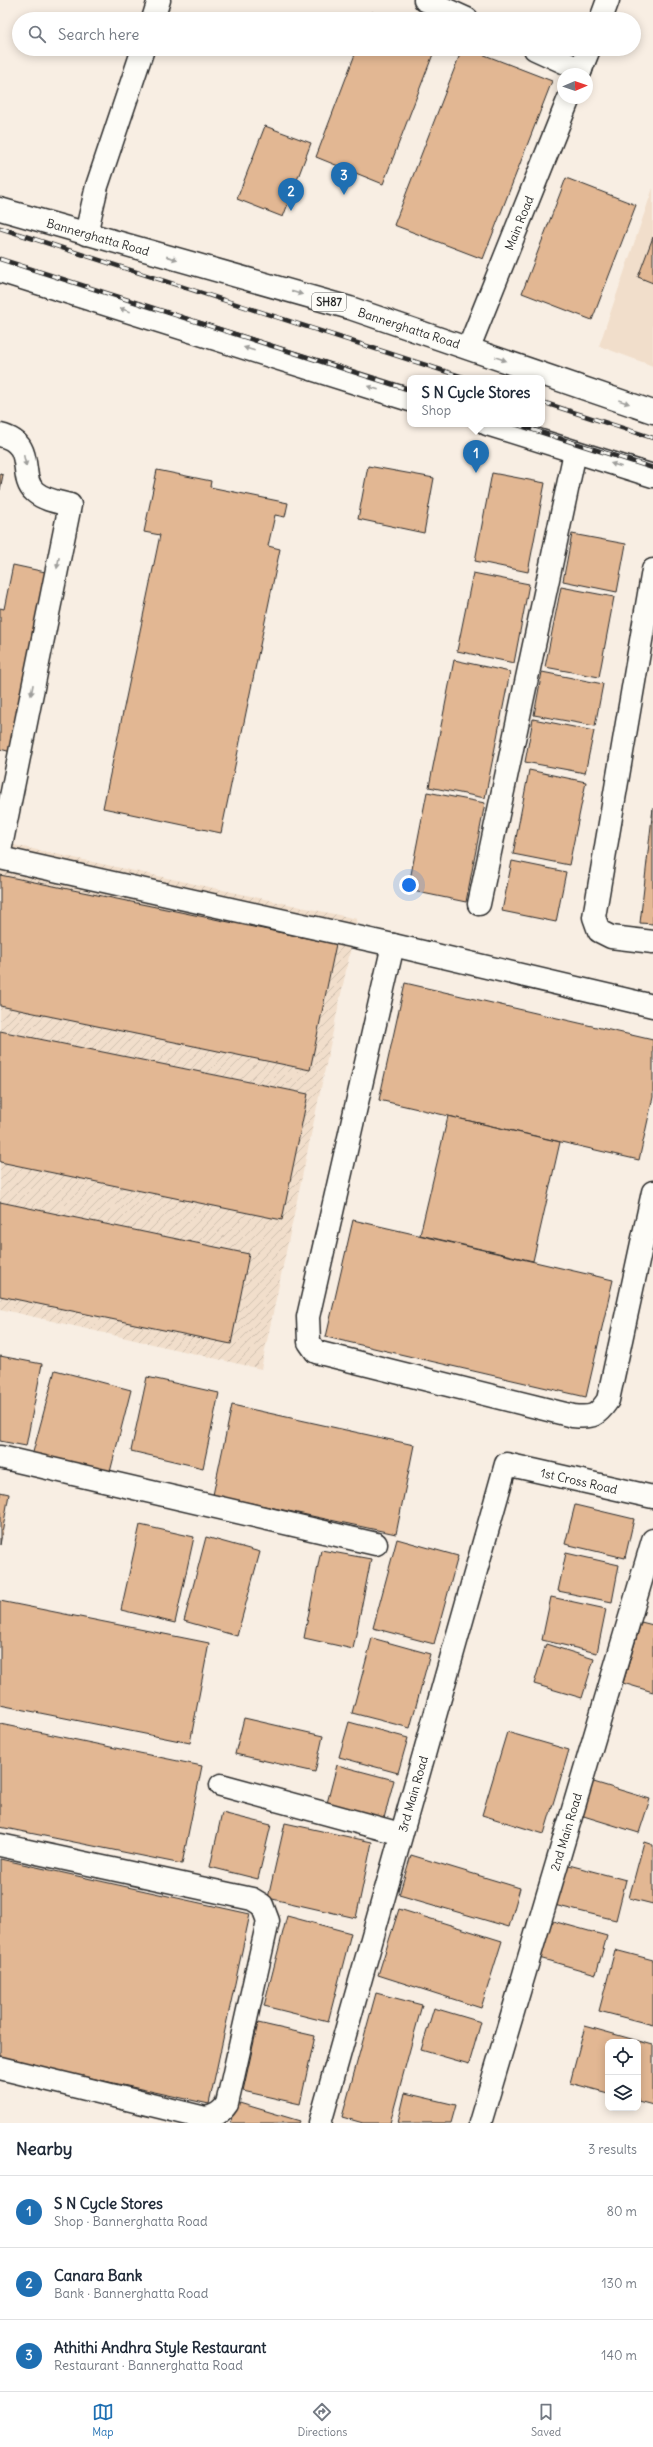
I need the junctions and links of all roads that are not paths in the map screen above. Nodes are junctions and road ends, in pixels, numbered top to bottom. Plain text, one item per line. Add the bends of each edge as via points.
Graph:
1 (159, 0) edge
2 (425, 0) edge
3 (608, 0) edge
4 (155, 12) edge
5 (452, 12) edge
6 (604, 12) edge
7 (141, 56) edge
8 (549, 56) edge
9 (586, 56) edge
10 (572, 68) edge
11 (582, 68) edge
12 (567, 104) edge
13 (0, 209) edge
14 (86, 234) junction
15 (0, 271) edge
16 (469, 348) junction
17 (407, 399) edge
18 (653, 412) edge
19 (496, 427) edge
20 (0, 435) edge
21 (575, 452) junction
22 (653, 476) edge
23 (653, 570) edge
24 (648, 641) edge
25 (0, 851) edge
26 (0, 858) edge
27 (479, 904) dead end
28 (653, 942) edge
29 (393, 945) junction
30 (653, 1006) edge
31 (653, 1192) edge
32 (0, 1457) edge
33 (506, 1464) joint
34 (653, 1497) edge
35 (653, 1540) edge
36 (376, 1544) dead end
37 (220, 1785) dead end
38 (402, 1834) junction
39 (0, 1845) edge
40 (0, 2068) edge
41 (320, 2123) edge
42 (480, 2123) edge

1 - 4 street
2 - 5 street
3 - 6 street
7 - 14 street via 97,186
8 - 10 street
9 - 11 street
12 - 16 street, Main Road
13 - 14 street, Bannerghatta Road / SH87
14 -> 16 street, Bannerghatta Road / SH87 via 350,308
17 -> 15 street
16 -> 18 street, Bannerghatta Road / SH87
19 - 21 street
20 -> 25 street via 12,438 22,449 33,491 42,497 70,505
22 -> 21 street
21 - 27 street
23 - 24 street
24 - 28 street via 594,917 599,931 605,934
26 - 29 street
29 - 30 street
29 - 31 street via 308,1316 308,1342 316,1352 589,1418 600,1412 608,1400
32 - 36 street
33 - 34 street, 1st Cross Road
33 - 38 street, 3rd Main Road
35 - 42 street, 2nd Main Road
37 - 38 street
38 - 41 street, 3rd Main Road
39 - 40 street via 252,1899 262,1905 268,1921 227,2104 222,2111 213,2116 205,2118

